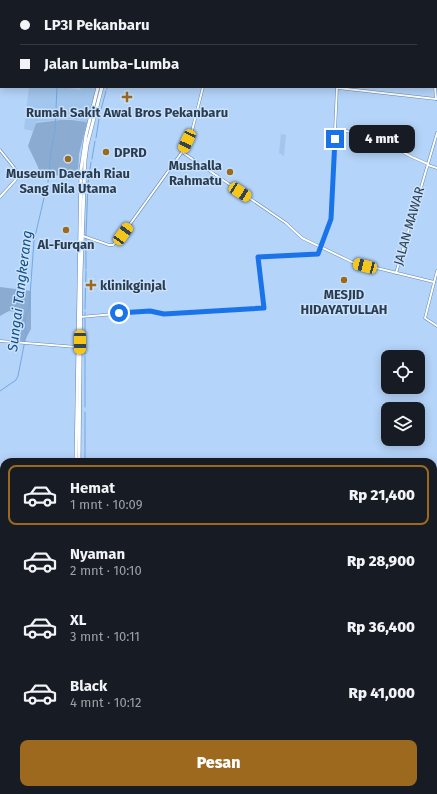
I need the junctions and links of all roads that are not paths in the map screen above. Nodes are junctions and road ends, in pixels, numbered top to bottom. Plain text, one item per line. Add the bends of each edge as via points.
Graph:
1 (98, 88) edge
2 (102, 88) edge
3 (203, 88) edge
4 (337, 88) edge
5 (345, 88) edge
6 (435, 88) edge
7 (436, 100) edge
8 (335, 129) junction
9 (437, 133) edge
10 (0, 150) edge
11 (182, 152) junction
12 (428, 164) junction
13 (437, 168) edge
14 (0, 197) edge
15 (83, 236) junction
16 (321, 247) junction
17 (437, 271) edge
18 (396, 273) junction
19 (434, 282) junction
20 (80, 317) junction
21 (437, 326) edge
22 (0, 341) edge
23 (78, 347) junction
24 (78, 437) junction
25 (76, 458) edge
26 (79, 458) edge

1 - 23 main road via 82,160
2 - 15 main road via 85,153
3 - 11 street via 192,131
4 - 8 street
5 - 7 street
6 - 7 street
8 - 12 street via 373,136
8 - 16 street via 331,219
9 - 12 street, JALAN MAWAR
10 - 14 street via 20,175
11 - 15 street via 115,244 109,245
11 - 16 street via 290,226 302,238
12 - 13 street
12 - 18 street, JALAN MAWAR
15 - 20 main road
16 - 18 street via 352,262
16 - 20 street via 315,255 258,257 264,308 164,314 150,311
17 - 19 street
18 - 19 street
19 - 21 street via 425,318
20 - 24 main road
22 - 23 street
23 - 24 main road
24 - 25 main road
24 - 26 main road

